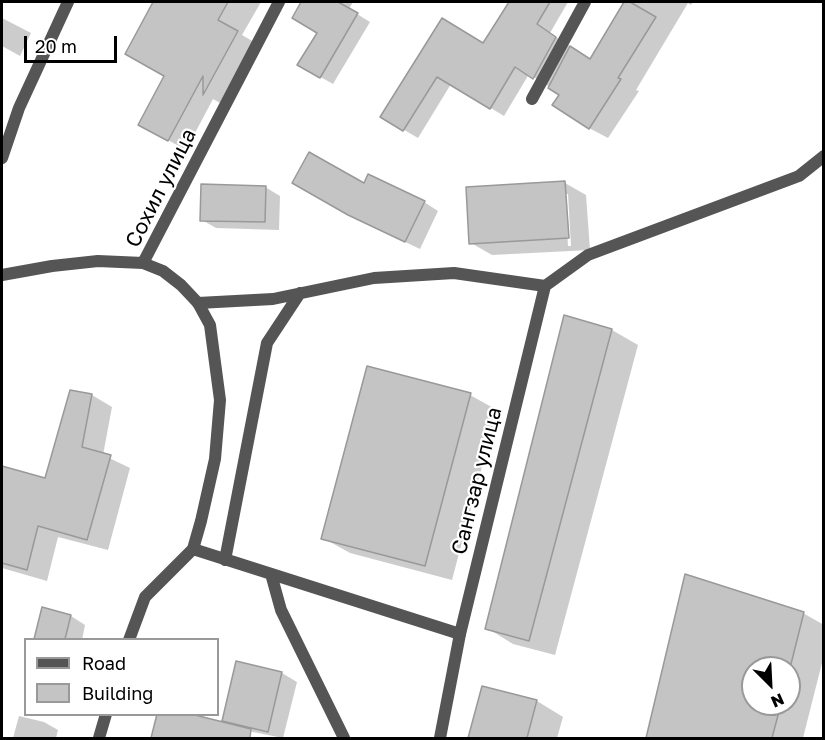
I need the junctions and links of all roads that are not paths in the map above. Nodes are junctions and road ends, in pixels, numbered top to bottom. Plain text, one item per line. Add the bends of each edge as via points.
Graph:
1 (68, 2) edge
2 (279, 2) edge
3 (585, 2) edge
4 (532, 99) dead end
5 (824, 156) edge
6 (2, 158) edge
7 (143, 263) junction
8 (2, 275) edge
9 (545, 286) junction
10 (300, 293) junction
11 (198, 303) junction
12 (193, 549) junction
13 (225, 560) junction
14 (271, 574) junction
15 (460, 634) junction
16 (129, 638) edge
17 (105, 716) edge
18 (99, 738) edge
19 (344, 738) edge
20 (440, 738) edge

1 - 6 street via 19,108
2 - 7 street, Сохил улица
3 - 4 street
5 - 9 street via 799,176 588,255
7 - 8 street via 98,261
7 - 11 street, Сохил улица via 163,271
9 - 10 street via 454,273 374,278
9 - 15 street, Сангзар улица
10 - 11 street
10 - 13 street via 267,343
11 - 12 street, Сохил улица via 210,325 220,400 215,459
12 - 13 street
12 - 16 street, Сохил улица via 146,597
13 - 14 street
14 - 15 street
14 - 19 street via 281,609
15 - 20 street, Сангзар улица
17 - 18 street

